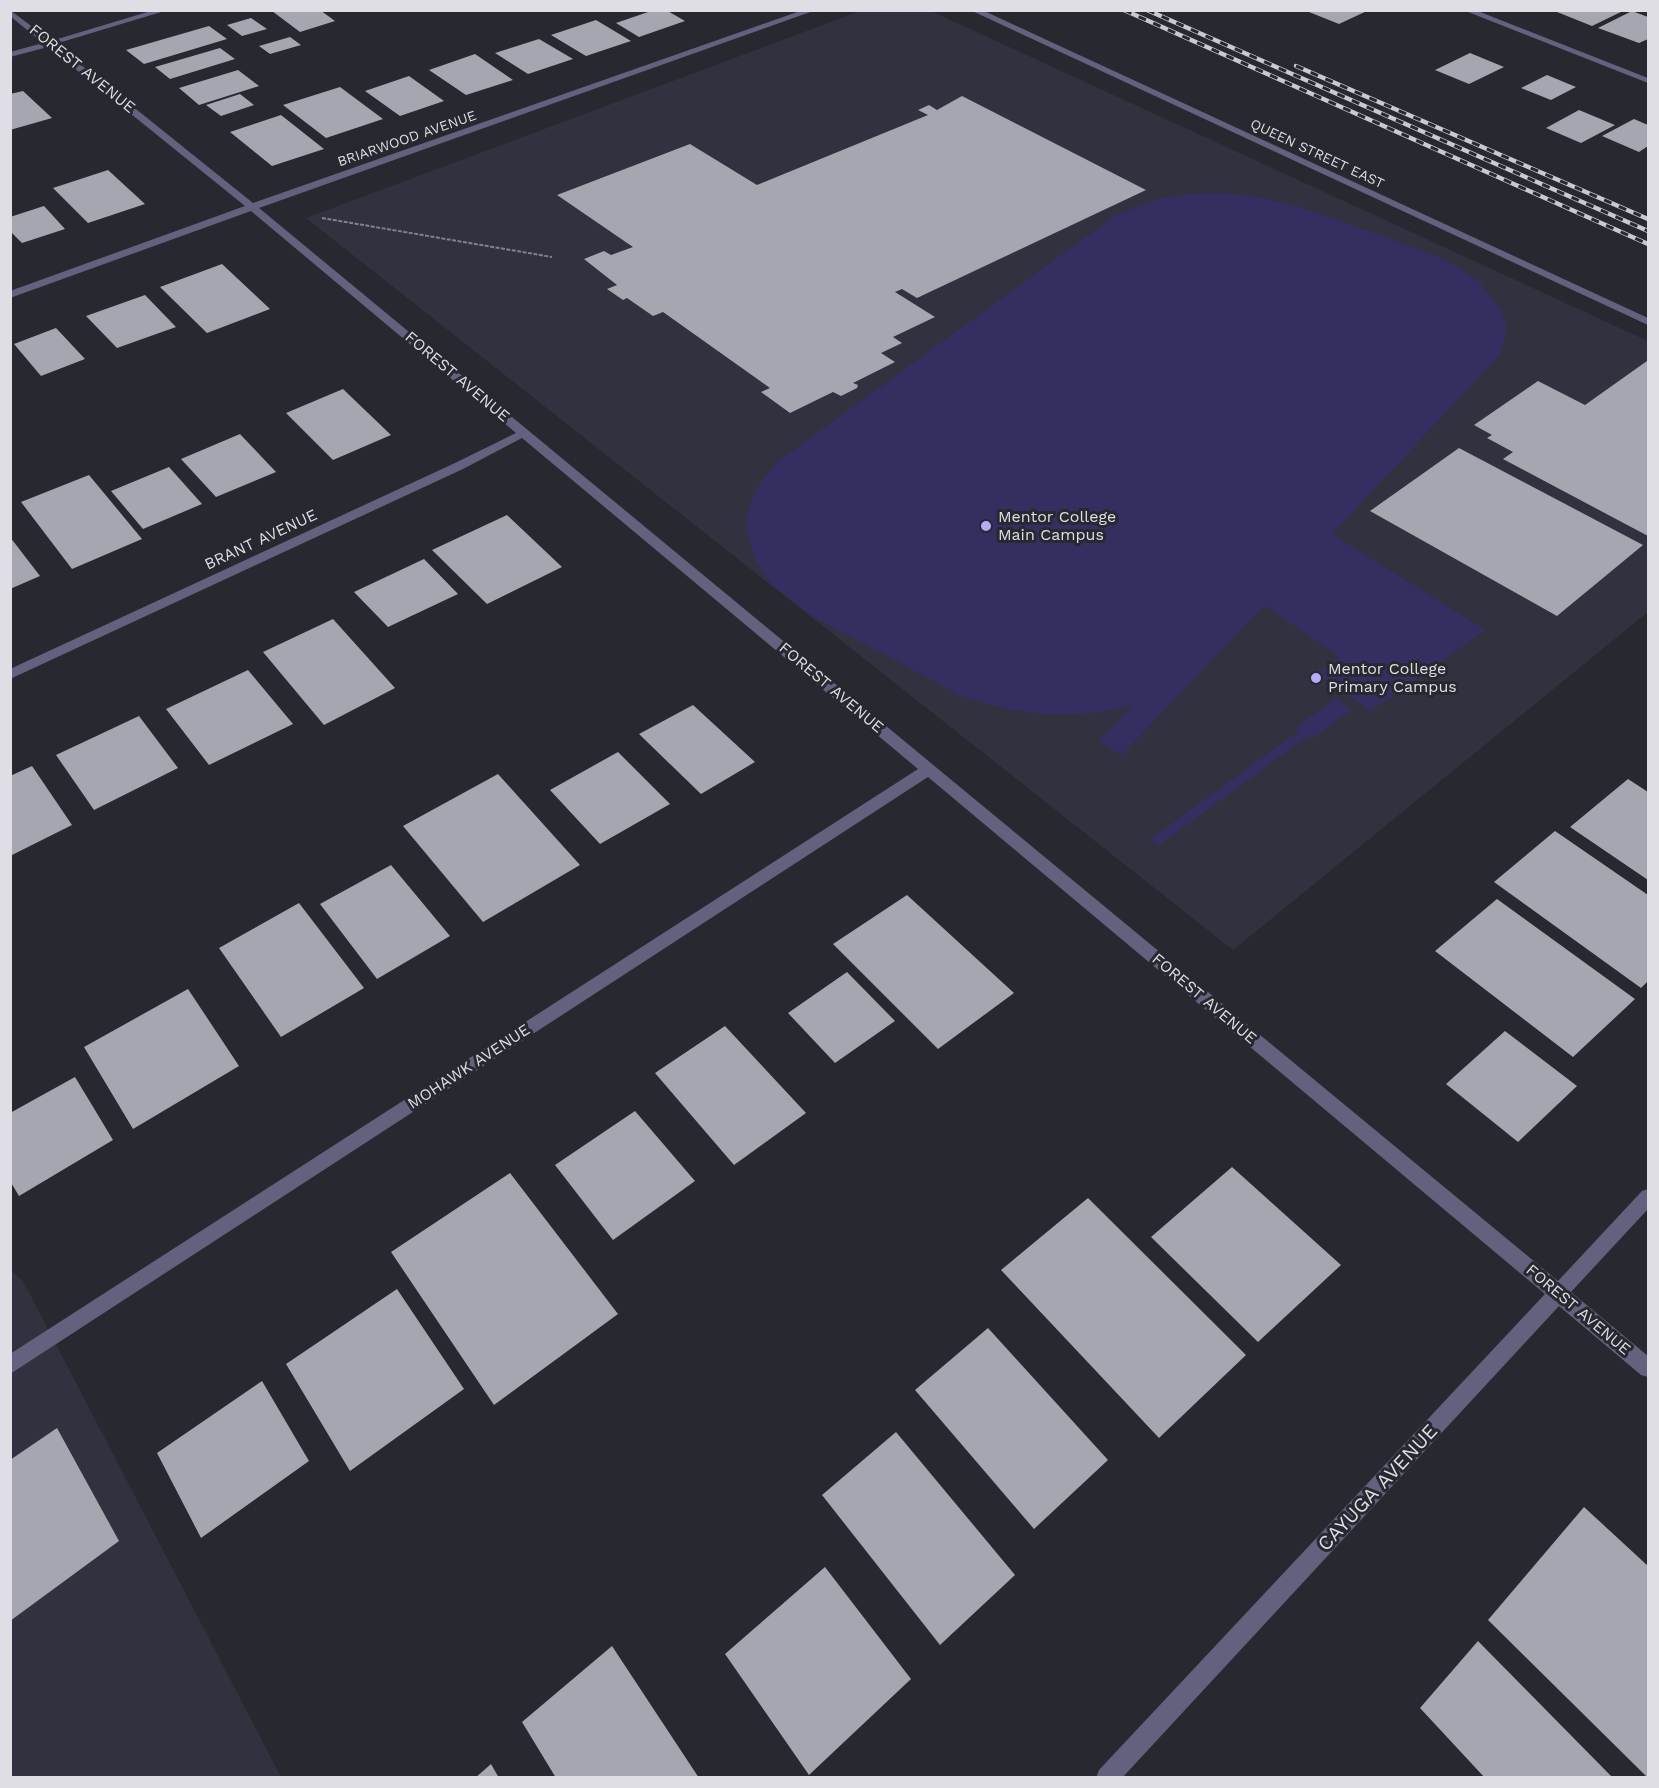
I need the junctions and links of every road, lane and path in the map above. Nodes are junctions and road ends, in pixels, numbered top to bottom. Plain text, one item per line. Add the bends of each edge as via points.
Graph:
1 (164, 10) edge
2 (812, 10) edge
3 (974, 10) edge
4 (1467, 10) edge
5 (10, 12) edge
6 (49, 44) junction
7 (10, 55) edge
8 (1648, 81) edge
9 (252, 207) junction
10 (322, 218) dead end
11 (552, 257) dead end
12 (10, 295) edge
13 (1648, 322) edge
14 (524, 433) junction
15 (10, 675) edge
16 (928, 770) junction
17 (1648, 1197) edge
18 (1559, 1294) junction
19 (10, 1365) edge
20 (1648, 1368) edge
21 (1107, 1778) edge

1 - 6 street
2 - 9 street, BRIARWOOD AVENUE
3 - 13 street, QUEEN STREET EAST
4 - 8 street
5 - 6 street, FOREST AVENUE
6 - 7 street
6 - 9 street, FOREST AVENUE
9 - 12 street, BRIARWOOD AVENUE
9 - 14 street, FOREST AVENUE
10 - 11 path
14 - 15 street, BRANT AVENUE
14 - 16 street, FOREST AVENUE
16 - 18 street, FOREST AVENUE
16 - 19 street, MOHAWK AVENUE
17 - 18 street, CAYUGA AVENUE
18 - 20 street, FOREST AVENUE
18 - 21 street, CAYUGA AVENUE

